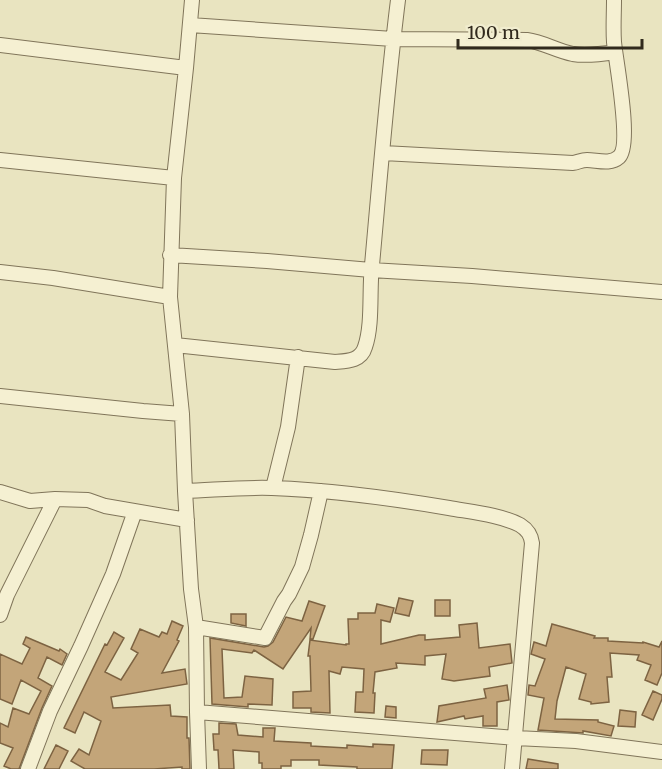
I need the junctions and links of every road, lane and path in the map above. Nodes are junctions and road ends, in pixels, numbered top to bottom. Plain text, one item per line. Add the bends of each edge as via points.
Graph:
1 (192, 0) edge
2 (398, 0) edge
3 (614, 0) edge
4 (190, 25) junction
5 (393, 39) junction
6 (0, 45) edge
7 (615, 52) junction
8 (186, 68) junction
9 (383, 153) junction
10 (0, 160) edge
11 (174, 178) junction
12 (170, 255) junction
13 (371, 270) junction
14 (0, 272) edge
15 (662, 292) edge
16 (170, 297) junction
17 (175, 345) junction
18 (298, 357) junction
19 (0, 396) edge
20 (182, 414) junction
21 (273, 488) junction
22 (185, 491) junction
23 (321, 491) junction
24 (0, 492) edge
25 (55, 498) junction
26 (135, 511) junction
27 (187, 520) junction
28 (0, 615) edge
29 (196, 627) junction
30 (197, 712) junction
31 (516, 738) junction
32 (662, 752) edge
33 (28, 769) edge
34 (199, 769) edge
35 (512, 769) edge

1 - 4 street
2 - 5 street
3 - 7 street
4 - 5 street
4 - 8 street
5 - 7 street via 527,40 573,54
5 - 9 street
6 - 8 street
7 - 9 street via 624,131 621,156 617,159 573,163
8 - 11 street
9 - 13 street
10 - 11 street
11 - 12 street
12 - 13 street
12 - 16 street
13 - 15 street
13 - 18 street via 368,330 359,358 335,362
14 - 16 street
16 - 17 street
17 - 18 street
17 - 20 street
18 - 21 street via 288,427
19 - 20 street
20 - 22 street
21 - 22 street
21 - 23 street
22 - 27 street
23 - 29 street via 302,567 265,638
23 - 31 street via 478,513 510,521 531,535
24 - 25 street via 30,501
25 - 26 street via 88,500
25 - 28 street
26 - 27 street
26 - 33 street via 113,574 50,711
27 - 29 street
29 - 30 street
30 - 31 street
30 - 34 street
31 - 32 street
31 - 35 street

